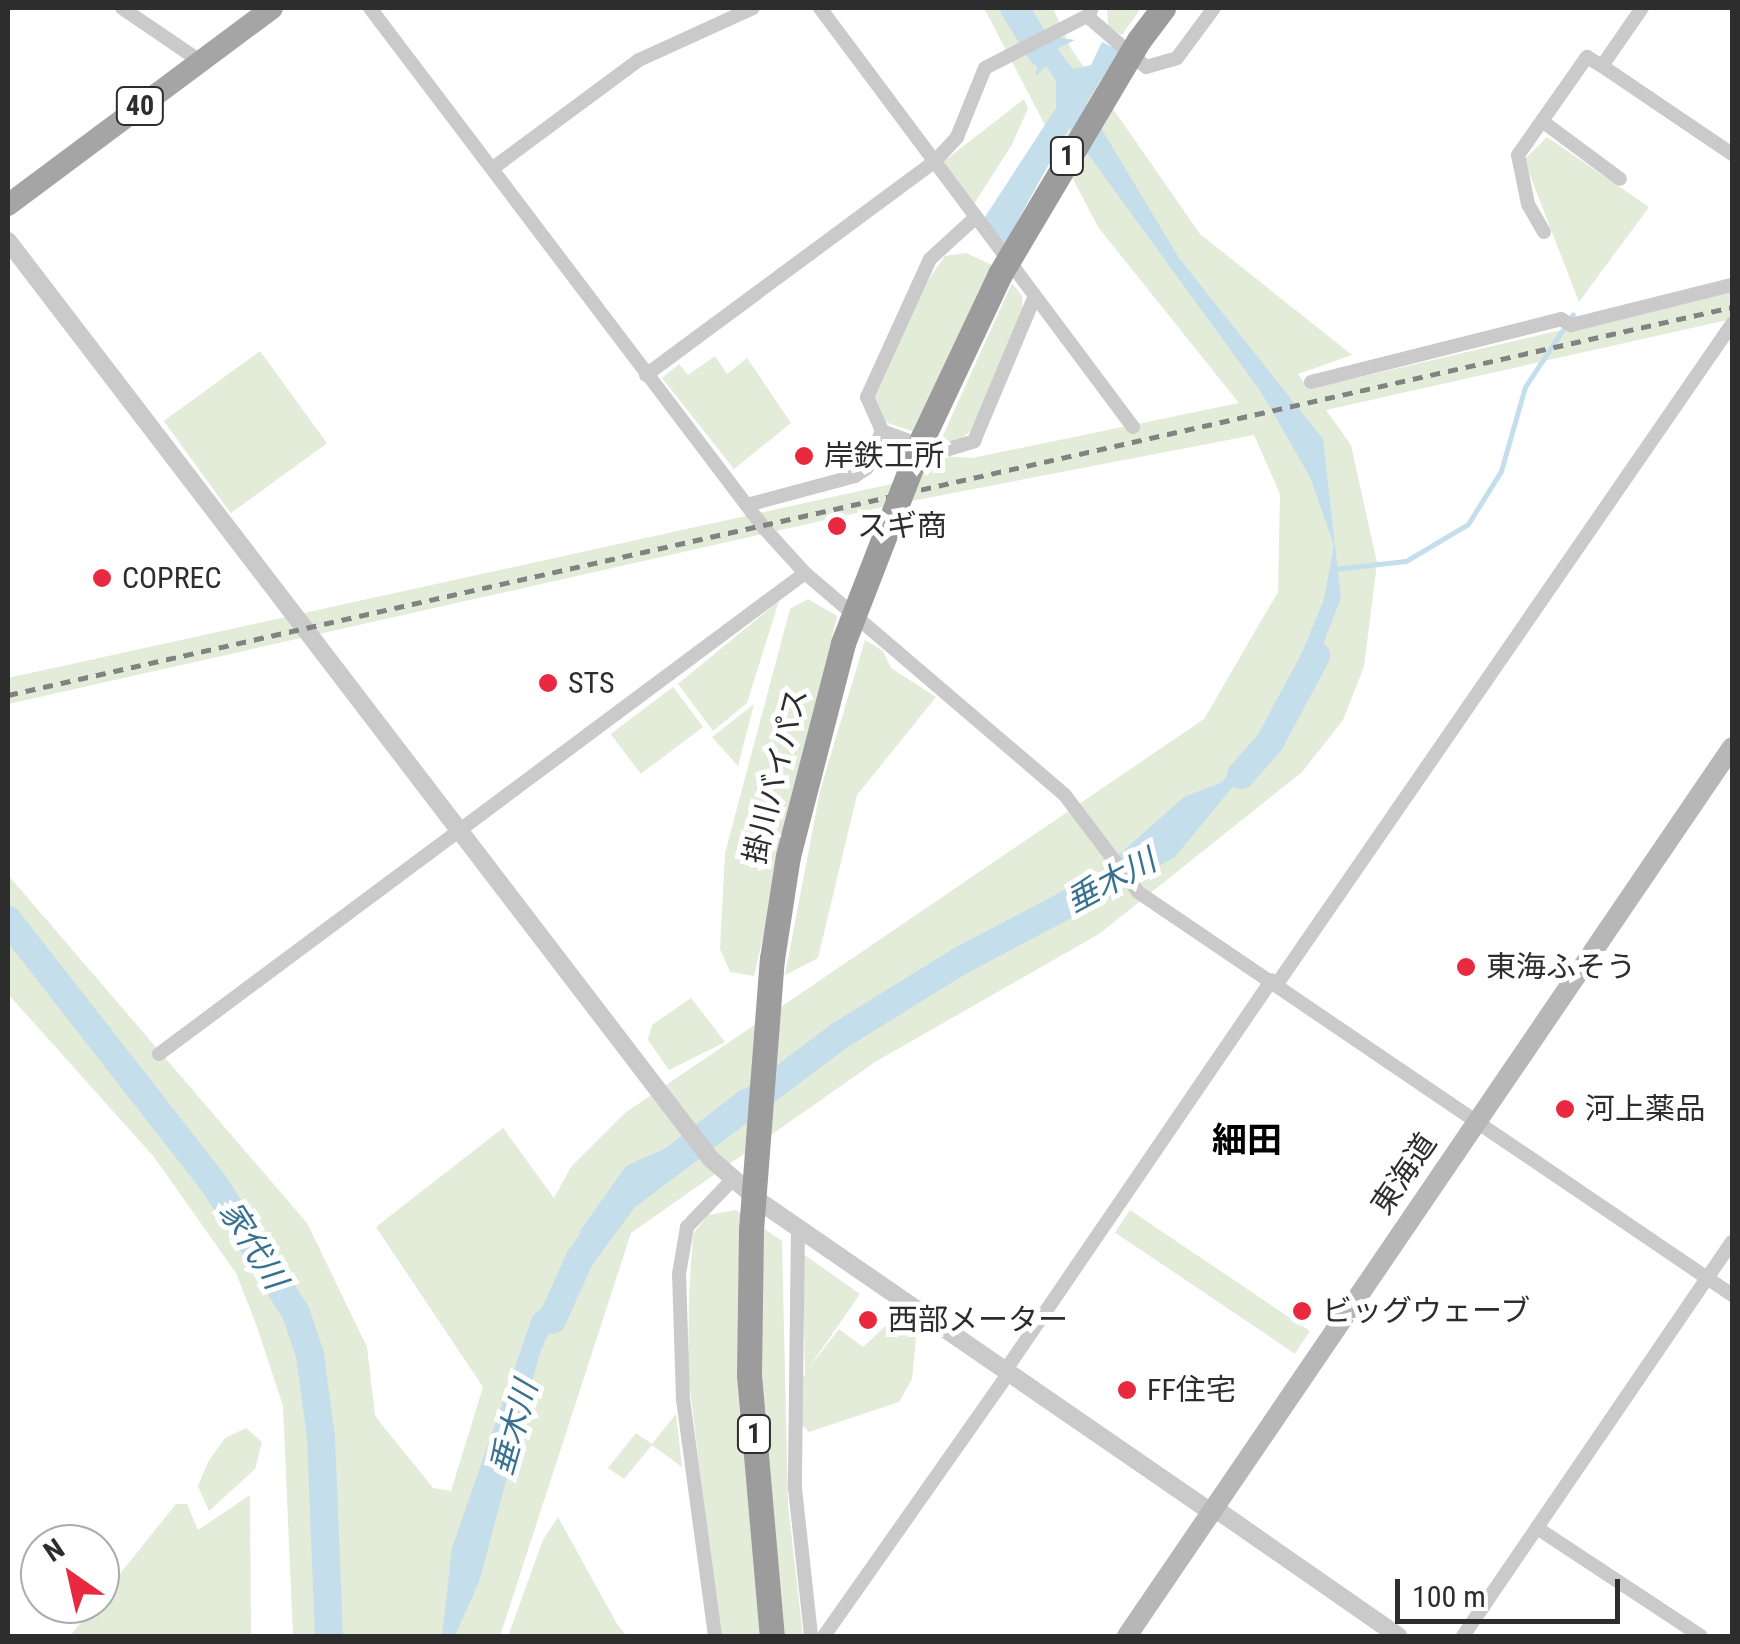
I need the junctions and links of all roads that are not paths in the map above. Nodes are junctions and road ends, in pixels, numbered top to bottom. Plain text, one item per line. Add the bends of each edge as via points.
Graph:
1 (122, 8) edge
2 (272, 8) edge
3 (370, 8) edge
4 (752, 8) edge
5 (820, 8) edge
6 (1162, 8) edge
7 (1214, 8) edge
8 (1642, 8) edge
9 (1089, 12) edge
10 (200, 62) junction
11 (1602, 66) junction
12 (1542, 121) junction
13 (1732, 154) edge
14 (935, 161) junction
15 (493, 168) junction
16 (1620, 179) dead end
17 (8, 205) edge
18 (976, 217) junction
19 (1544, 232) dead end
20 (8, 241) edge
21 (1732, 285) edge
22 (1036, 296) junction
23 (1732, 324) edge
24 (646, 375) junction
25 (1310, 382) dead end
26 (1133, 427) dead end
27 (882, 430) junction
28 (747, 506) junction
29 (804, 573) junction
30 (1732, 747) edge
31 (459, 831) junction
32 (1274, 982) junction
33 (159, 1054) dead end
34 (1476, 1119) junction
35 (732, 1180) junction
36 (798, 1228) junction
37 (1732, 1242) edge
38 (1708, 1278) junction
39 (1732, 1294) edge
40 (1007, 1372) junction
41 (1216, 1512) junction
42 (1537, 1528) junction
43 (715, 1636) edge
44 (772, 1636) edge
45 (811, 1636) edge
46 (824, 1636) edge
47 (1127, 1636) edge
48 (1398, 1636) edge
49 (1462, 1636) edge
50 (1701, 1636) edge

1 - 10 street
2 - 10 main road, 40
3 - 15 street
4 - 15 street via 639,60
5 - 14 street
6 - 44 highway, 掛川バイパス / 1, bridge via 1000,274 922,438 842,643 788,856 772,959 750,1230 749,1375
7 - 9 street via 1177,58 1146,67
8 - 11 street
9 - 14 street via 985,68 958,137
10 - 17 main road, 40
11 - 12 street via 1588,56
11 - 13 street
12 - 16 street
12 - 19 street via 1518,156 1528,204
14 - 18 street
14 - 24 street
15 - 24 street
18 - 22 street
18 - 27 street via 930,259 866,397
20 - 31 street
21 - 25 street via 1570,324 1561,318
22 - 26 street
22 - 27 street via 974,442 939,452
23 - 32 street
24 - 28 street
27 - 28 street via 867,468 855,476
28 - 29 street
29 - 31 street
29 - 32 street via 1064,794 1138,892
30 - 34 main road, 東海道
31 - 33 street
31 - 35 street
32 - 34 street
32 - 40 street
34 - 38 street
34 - 41 main road, 東海道
35 - 36 street
35 - 43 street via 687,1227 679,1274 682,1400
36 - 40 street
36 - 45 street via 795,1488
37 - 38 street
38 - 39 street
38 - 42 street
40 - 41 street
40 - 46 street
41 - 47 main road, 東海道
41 - 48 street
42 - 49 street
42 - 50 street

